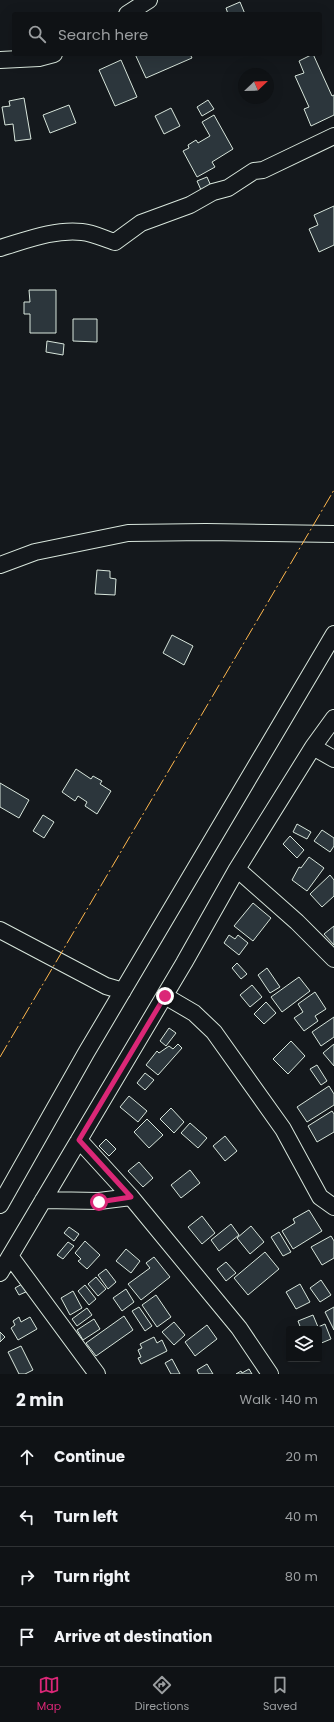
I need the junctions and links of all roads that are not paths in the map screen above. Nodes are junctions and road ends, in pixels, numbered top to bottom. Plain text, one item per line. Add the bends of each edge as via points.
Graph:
1 (149, 0) edge
2 (130, 12) edge
3 (46, 56) edge
4 (0, 60) edge
5 (334, 136) edge
6 (0, 248) edge
7 (334, 534) edge
8 (0, 565) edge
9 (334, 634) edge
10 (334, 718) edge
11 (313, 747) junction
12 (334, 759) edge
13 (237, 869) junction
14 (0, 930) edge
15 (334, 959) edge
16 (123, 991) junction
17 (165, 996) junction
18 (79, 1140) junction
19 (131, 1197) junction
20 (43, 1200) junction
21 (0, 1205) edge
22 (334, 1207) edge
23 (10, 1256) junction
24 (0, 1273) edge
25 (96, 1374) edge
26 (270, 1374) edge

1 - 2 street
3 - 4 street
5 - 6 street via 264,170 254,171 228,188 212,192 190,205 141,223 115,242 83,232 58,232
7 - 8 street via 128,533 35,552
9 - 16 street
10 - 11 street
11 - 12 street
11 - 13 street
13 - 15 street
13 - 17 street
14 - 16 street via 106,986
16 - 21 street
17 - 18 street
17 - 22 street via 194,1013 214,1032 283,1129 320,1197
18 - 19 street
18 - 20 street
19 - 20 street via 99,1202
19 - 26 street via 239,1328
20 - 23 street
23 - 24 street
23 - 25 street

